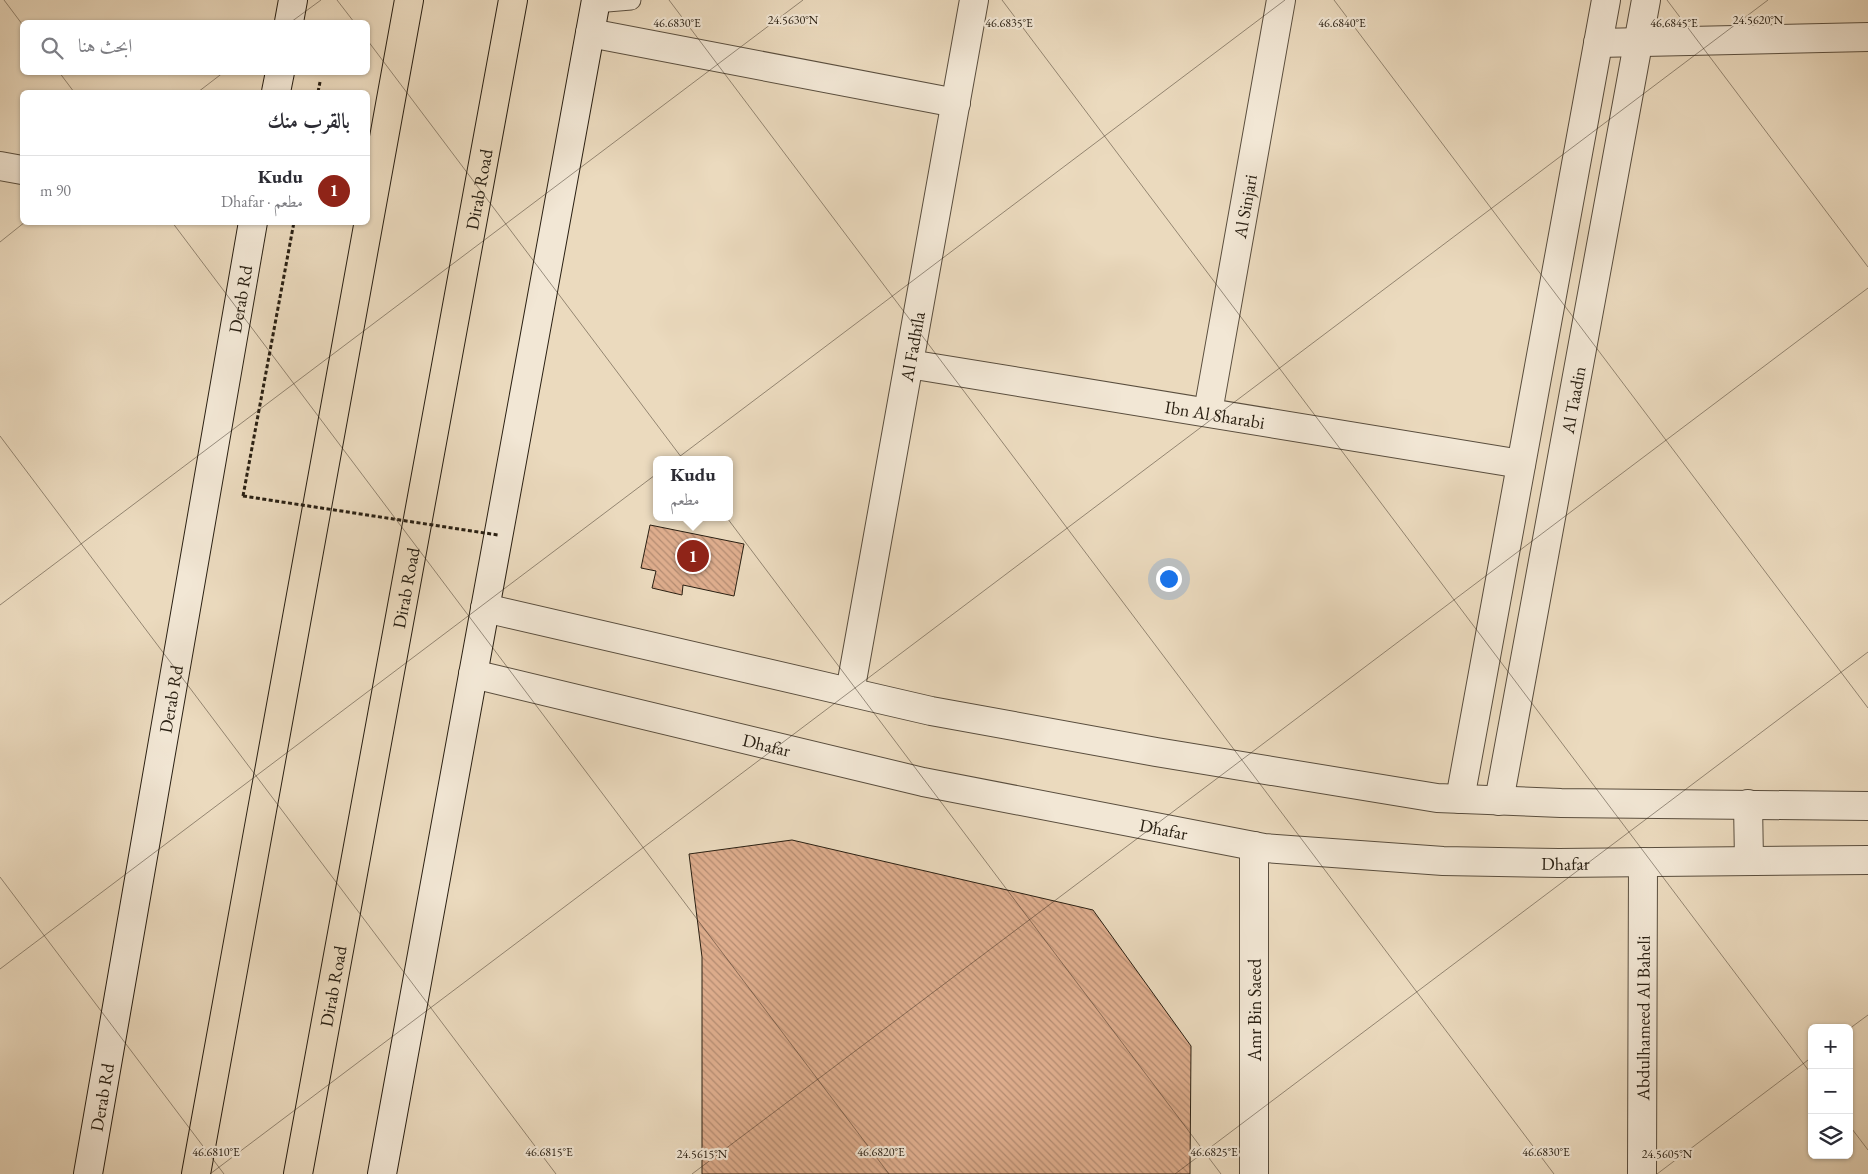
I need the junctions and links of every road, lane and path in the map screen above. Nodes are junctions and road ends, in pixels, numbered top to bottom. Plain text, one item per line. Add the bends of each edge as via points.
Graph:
1 (293, 0) edge
2 (410, 0) edge
3 (513, 0) edge
4 (632, 0) edge
5 (974, 0) edge
6 (1281, 0) edge
7 (1606, 0) edge
8 (1646, 0) edge
9 (595, 2) edge
10 (289, 20) edge
11 (590, 33) junction
12 (1868, 36) edge
13 (1638, 42) junction
14 (1598, 43) junction
15 (279, 75) edge
16 (320, 82) dead end
17 (276, 90) edge
18 (318, 90) edge
19 (956, 103) junction
20 (0, 166) edge
21 (20, 170) edge
22 (370, 219) edge
23 (253, 225) edge
24 (293, 225) edge
25 (369, 225) edge
26 (909, 364) junction
27 (1208, 412) junction
28 (1521, 464) junction
29 (498, 535) junction
30 (485, 608) junction
31 (472, 674) junction
32 (850, 692) junction
33 (1460, 799) junction
34 (1498, 801) junction
35 (1748, 804) junction
36 (1868, 806) edge
37 (1254, 846) junction
38 (1868, 860) edge
39 (1749, 861) junction
40 (1643, 862) junction
41 (88, 1174) edge
42 (196, 1174) edge
43 (298, 1174) edge
44 (382, 1174) edge
45 (1254, 1174) edge
46 (1642, 1174) edge

1 - 10 street
2 - 22 highway
3 - 43 highway, Dirab Road
4 - 9 lane
5 - 19 street, Al Fadhila
6 - 27 street, Al Sinjari
7 - 14 street
8 - 13 street, Al Taadin
9 - 11 street
11 - 19 street
11 - 29 street
12 - 13 street
13 - 14 street
13 - 34 street, Al Taadin
14 - 28 street
15 - 17 street
16 - 18 path
19 - 26 street, Al Fadhila
20 - 21 street
23 - 41 street, Derab Rd
24 - 29 path, bridge via 243,496
25 - 42 highway
26 - 27 street, Ibn Al Sharabi
26 - 32 street, Al Fadhila
27 - 28 street, Ibn Al Sharabi
28 - 33 street
29 - 30 street
30 - 31 street
30 - 32 street
31 - 37 street, Dhafar via 923,782
31 - 44 street
32 - 33 street via 931,711 1156,752 1437,798
33 - 34 street
34 - 35 street
35 - 36 street
35 - 39 street
37 - 40 street, Dhafar via 1443,861
37 - 45 street, Amr Bin Saeed
38 - 39 street, Dhafar
39 - 40 street, Dhafar
40 - 46 street, Abdulhameed Al Baheli

